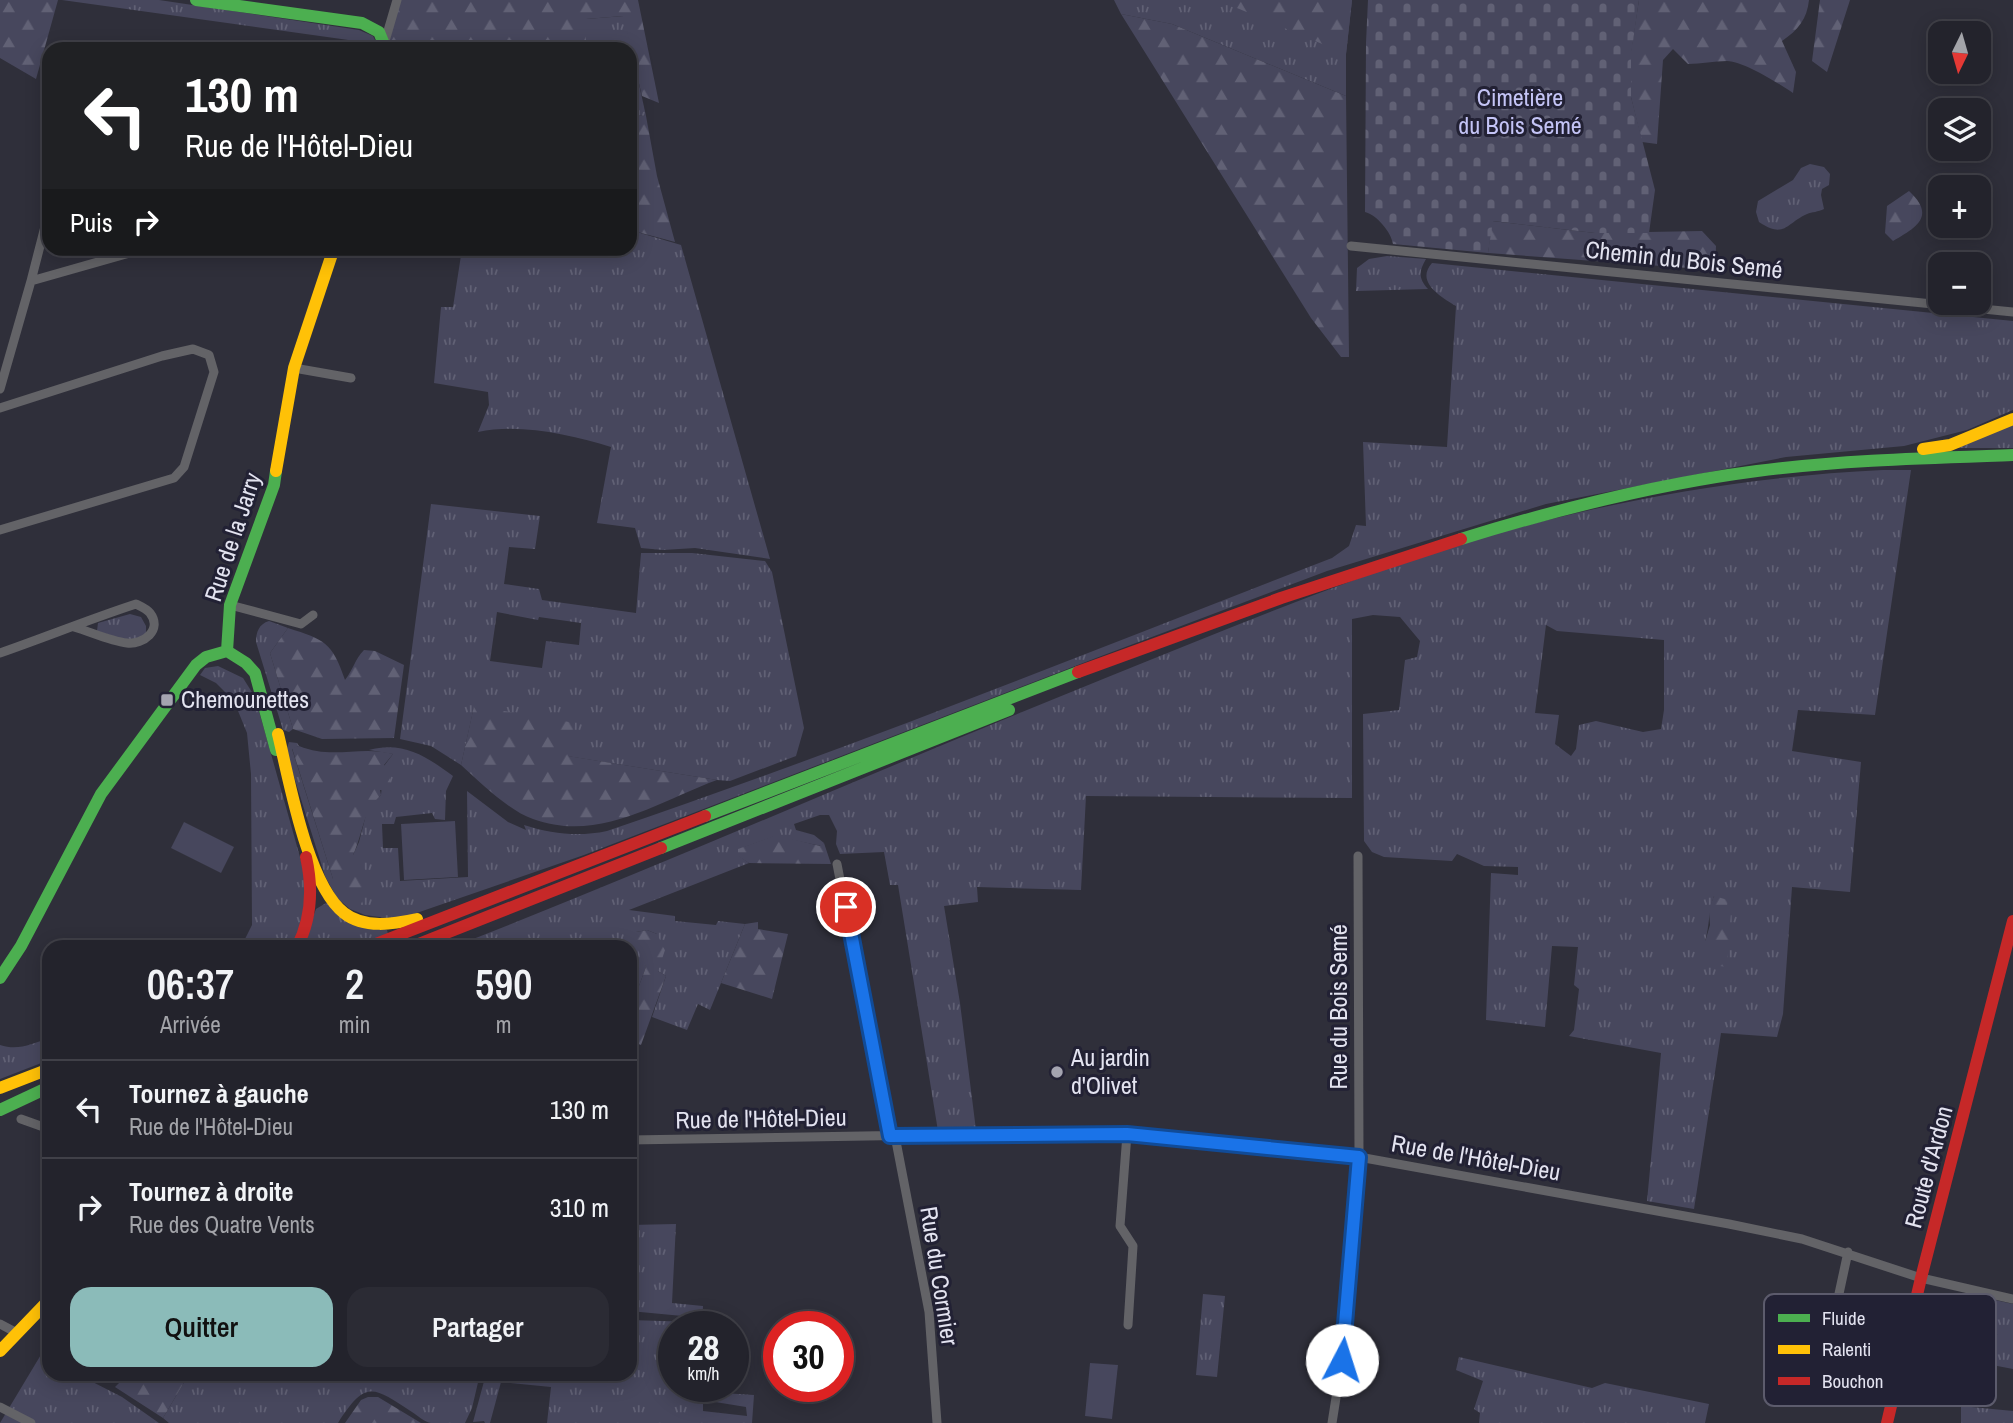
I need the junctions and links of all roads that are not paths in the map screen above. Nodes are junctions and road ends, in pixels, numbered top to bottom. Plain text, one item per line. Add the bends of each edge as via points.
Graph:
1 (196, 0) edge
2 (397, 0) edge
3 (384, 42) edge
4 (386, 42) edge
5 (42, 238) edge
6 (1351, 246) dead end
7 (119, 256) edge
8 (331, 256) edge
9 (31, 281) junction
10 (2013, 312) edge
11 (5, 354) edge
12 (295, 368) junction
13 (352, 378) dead end
14 (0, 389) edge
15 (0, 408) edge
16 (2013, 419) edge
17 (2013, 454) edge
18 (1819, 464) junction
19 (0, 530) edge
20 (1283, 597) junction
21 (230, 605) junction
22 (313, 615) dead end
23 (74, 627) junction
24 (227, 651) junction
25 (0, 653) edge
26 (1358, 856) dead end
27 (837, 864) dead end
28 (487, 901) junction
29 (510, 908) junction
30 (2013, 921) edge
31 (300, 940) edge
32 (386, 940) edge
33 (429, 940) edge
34 (443, 940) edge
35 (0, 978) edge
36 (42, 1072) edge
37 (0, 1088) edge
38 (42, 1090) edge
39 (0, 1110) edge
40 (21, 1119) dead end
41 (42, 1126) edge
42 (1127, 1134) junction
43 (893, 1136) junction
44 (637, 1140) edge
45 (1359, 1157) junction
46 (1848, 1252) junction
47 (1921, 1278) junction
48 (1839, 1294) edge
49 (1918, 1294) edge
50 (1991, 1294) edge
51 (42, 1307) edge
52 (0, 1324) edge
53 (1128, 1325) dead end
54 (17, 1333) junction
55 (0, 1351) edge
56 (0, 1407) edge
57 (31, 1423) edge
58 (937, 1423) edge
59 (1332, 1423) edge

1 - 3 main road via 362,23 375,27
2 - 4 street
5 - 9 street
6 - 10 street, Chemin du Bois Semé
7 - 9 street
8 - 12 main road, Rue de la Jarry
9 - 11 street
11 - 14 street
12 - 13 street
12 - 21 main road, Rue de la Jarry via 274,485
15 - 19 street via 193,349 209,355 214,372 184,467 174,478
16 - 18 main road via 1950,445
17 - 18 main road
18 - 20 main road via 1719,477 1579,505 1451,540
20 - 28 main road
20 - 29 main road via 938,740
21 - 22 street via 301,624
21 - 24 main road, Rue de la Jarry
23 - 23 street via 136,604 150,612 154,622 150,636 141,643
23 - 25 street
24 - 28 main road via 239,651 259,669 316,872 329,898 345,914 369,924 397,924
24 - 31 main road via 255,673 310,869 311,911
24 - 35 main road via 196,665 102,794
26 - 45 street, Rue du Bois Semé
27 - 43 street, Rue du Cormier
28 - 32 main road
29 - 33 main road
29 - 34 main road
30 - 47 main road, Route d'Ardon
36 - 37 main road
38 - 39 main road
40 - 41 street
42 - 43 street, Rue de l'Hôtel-Dieu
42 - 45 street, Rue de l'Hôtel-Dieu
42 - 53 street via 1121,1226 1133,1247
43 - 44 street, Rue de l'Hôtel-Dieu
43 - 58 street, Rue du Cormier via 929,1312
45 - 46 street, Rue de l'Hôtel-Dieu via 1729,1224
45 - 59 street, Rue du Bois Semé via 1342,1360
46 - 47 street, Rue de l'Hôtel-Dieu
46 - 48 street
47 - 49 main road, Route d'Ardon
47 - 50 street, Rue de l'Hôtel-Dieu
51 - 54 main road
52 - 54 street
54 - 55 main road
56 - 57 street

